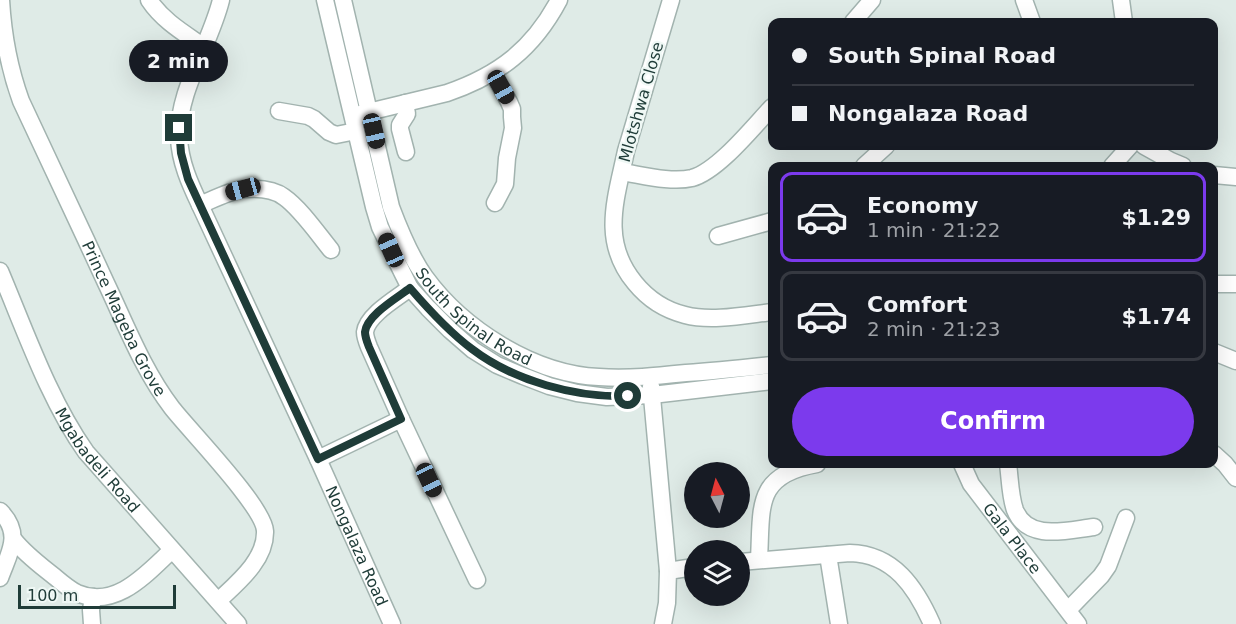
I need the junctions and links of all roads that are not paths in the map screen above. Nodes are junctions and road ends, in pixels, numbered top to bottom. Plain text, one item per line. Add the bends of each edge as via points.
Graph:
1 (1, 0) edge
2 (149, 0) edge
3 (221, 0) edge
4 (324, 0) edge
5 (343, 0) edge
6 (559, 0) edge
7 (671, 0) edge
8 (872, 0) edge
9 (1024, 0) edge
10 (1121, 0) edge
11 (857, 18) edge
12 (1031, 18) edge
13 (1123, 18) edge
14 (204, 47) junction
15 (493, 73) junction
16 (405, 103) junction
17 (279, 111) dead end
18 (768, 111) edge
19 (369, 112) junction
20 (354, 124) junction
21 (882, 150) edge
22 (1126, 150) edge
23 (1151, 150) edge
24 (406, 152) dead end
25 (868, 162) edge
26 (1116, 162) edge
27 (1174, 162) edge
28 (622, 172) junction
29 (1218, 175) edge
30 (1236, 177) edge
31 (495, 203) dead end
32 (200, 205) junction
33 (768, 222) edge
34 (718, 236) dead end
35 (330, 250) dead end
36 (0, 271) edge
37 (1218, 284) edge
38 (1236, 284) edge
39 (410, 288) junction
40 (768, 312) edge
41 (1218, 354) edge
42 (1236, 361) edge
43 (768, 365) edge
44 (650, 377) junction
45 (768, 381) edge
46 (652, 395) junction
47 (401, 419) junction
48 (1218, 458) edge
49 (318, 459) junction
50 (798, 468) edge
51 (964, 468) edge
52 (1008, 468) edge
53 (1236, 478) edge
54 (0, 511) edge
55 (1126, 519) dead end
56 (1094, 526) dead end
57 (14, 540) junction
58 (172, 550) junction
59 (828, 555) junction
60 (759, 559) junction
61 (750, 560) edge
62 (684, 569) edge
63 (668, 571) junction
64 (0, 578) edge
65 (477, 580) dead end
66 (93, 597) junction
67 (218, 601) junction
68 (1073, 617) edge
69 (666, 623) edge
70 (92, 624) edge
71 (238, 624) edge
72 (393, 624) edge
73 (838, 624) edge
74 (932, 624) edge

1 - 67 street, Prince Mageba Grove via 8,62 21,101 138,352 173,409 262,520 265,530 261,552
2 - 14 street via 171,25
3 - 14 street, Nongalaza Road
4 - 20 street, South Spinal Road
5 - 19 street, South Spinal Road
6 - 15 street via 527,46
7 - 28 street, Mlotshwa Close
8 - 11 street
9 - 12 street
10 - 13 street
14 - 32 street, Nongalaza Road via 184,100 179,128 184,166
15 - 16 street via 447,93
15 - 31 street via 512,109 513,128 505,184
16 - 19 street
16 - 24 street via 406,114 400,129
17 - 20 street via 308,116 336,135
18 - 28 street, Mlotshwa Close via 730,152 692,178
19 - 20 street
19 - 44 street, South Spinal Road via 399,228 424,276 447,303 488,336 540,364 596,377
20 - 39 street, South Spinal Road via 380,227
21 - 25 street
22 - 26 street
23 - 27 street
28 - 40 street via 614,214 614,240 623,266 642,292 668,310 686,316
29 - 30 street
32 - 35 street via 243,189 273,192 292,204
32 - 49 street, Nongalaza Road
33 - 34 street
36 - 58 street, Mgabadeli Road via 63,415 78,440
37 - 38 street
39 - 46 street, South Spinal Road via 473,350 506,369 577,393 607,397
39 - 47 street via 371,320 365,335
41 - 42 street
43 - 44 street, South Spinal Road
44 - 46 street
45 - 46 street, South Spinal Road
46 - 63 street
47 - 49 street
47 - 65 street
48 - 53 street
49 - 72 street, Nongalaza Road
50 - 60 street via 774,481 764,495
51 - 68 street, Gala Place via 971,484
52 - 56 street via 1015,510 1032,529 1044,532
54 - 57 street via 9,522
55 - 68 street, Gala Place via 1108,566
57 - 64 street
57 - 66 street via 67,587
58 - 66 street via 124,591
58 - 67 street, Mgabadeli Road
59 - 60 street
59 - 73 street
59 - 74 street via 862,553 877,557 905,579
60 - 61 street
62 - 63 street
63 - 69 street
66 - 70 street
67 - 71 street, Mgabadeli Road

